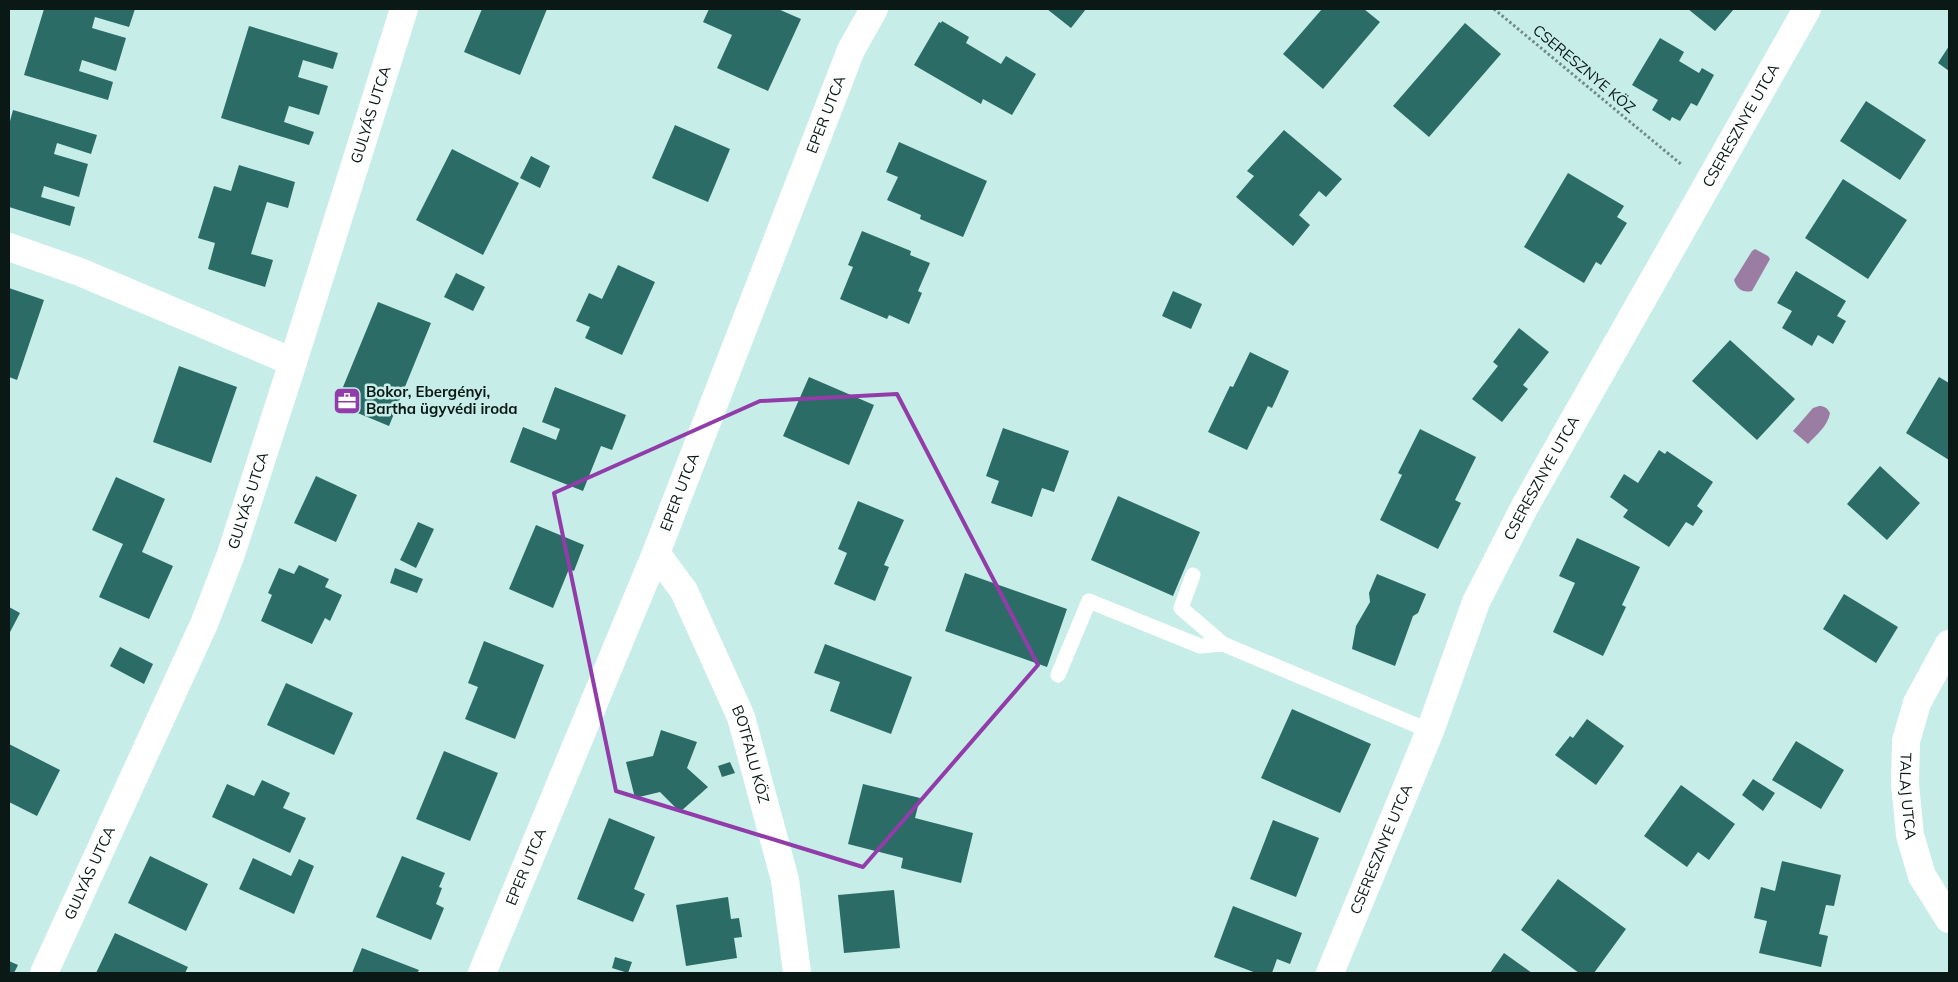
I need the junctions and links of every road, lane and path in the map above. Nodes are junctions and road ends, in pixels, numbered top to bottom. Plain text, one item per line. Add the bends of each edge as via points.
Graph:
1 (404, 9) edge
2 (874, 9) edge
3 (1494, 9) edge
4 (1808, 9) edge
5 (1660, 146) dead end
6 (9, 247) edge
7 (293, 362) junction
8 (656, 553) junction
9 (1193, 575) dead end
10 (1223, 644) junction
11 (1949, 644) edge
12 (1058, 676) dead end
13 (1430, 731) junction
14 (1949, 919) edge
15 (44, 973) edge
16 (482, 973) edge
17 (797, 973) edge
18 (1330, 973) edge

1 - 7 street, GULYÁS UTCA
2 - 8 street, EPER UTCA via 851,50
3 - 5 path, CSERESZNYE KÖZ
4 - 13 street, CSERESZNYE UTCA via 1524,508 1476,602
6 - 7 street via 80,272
7 - 15 street, GULYÁS UTCA via 204,624
8 - 16 street, EPER UTCA
8 - 17 street, BOTFALU KÖZ via 684,591 741,718 785,880
9 - 10 lane via 1181,608
10 - 12 lane via 1200,646 1088,601
10 - 13 lane
11 - 14 street, TALAJ UTCA via 1918,703 1906,741 1905,784 1910,835 1922,876
13 - 18 street, CSERESZNYE UTCA

